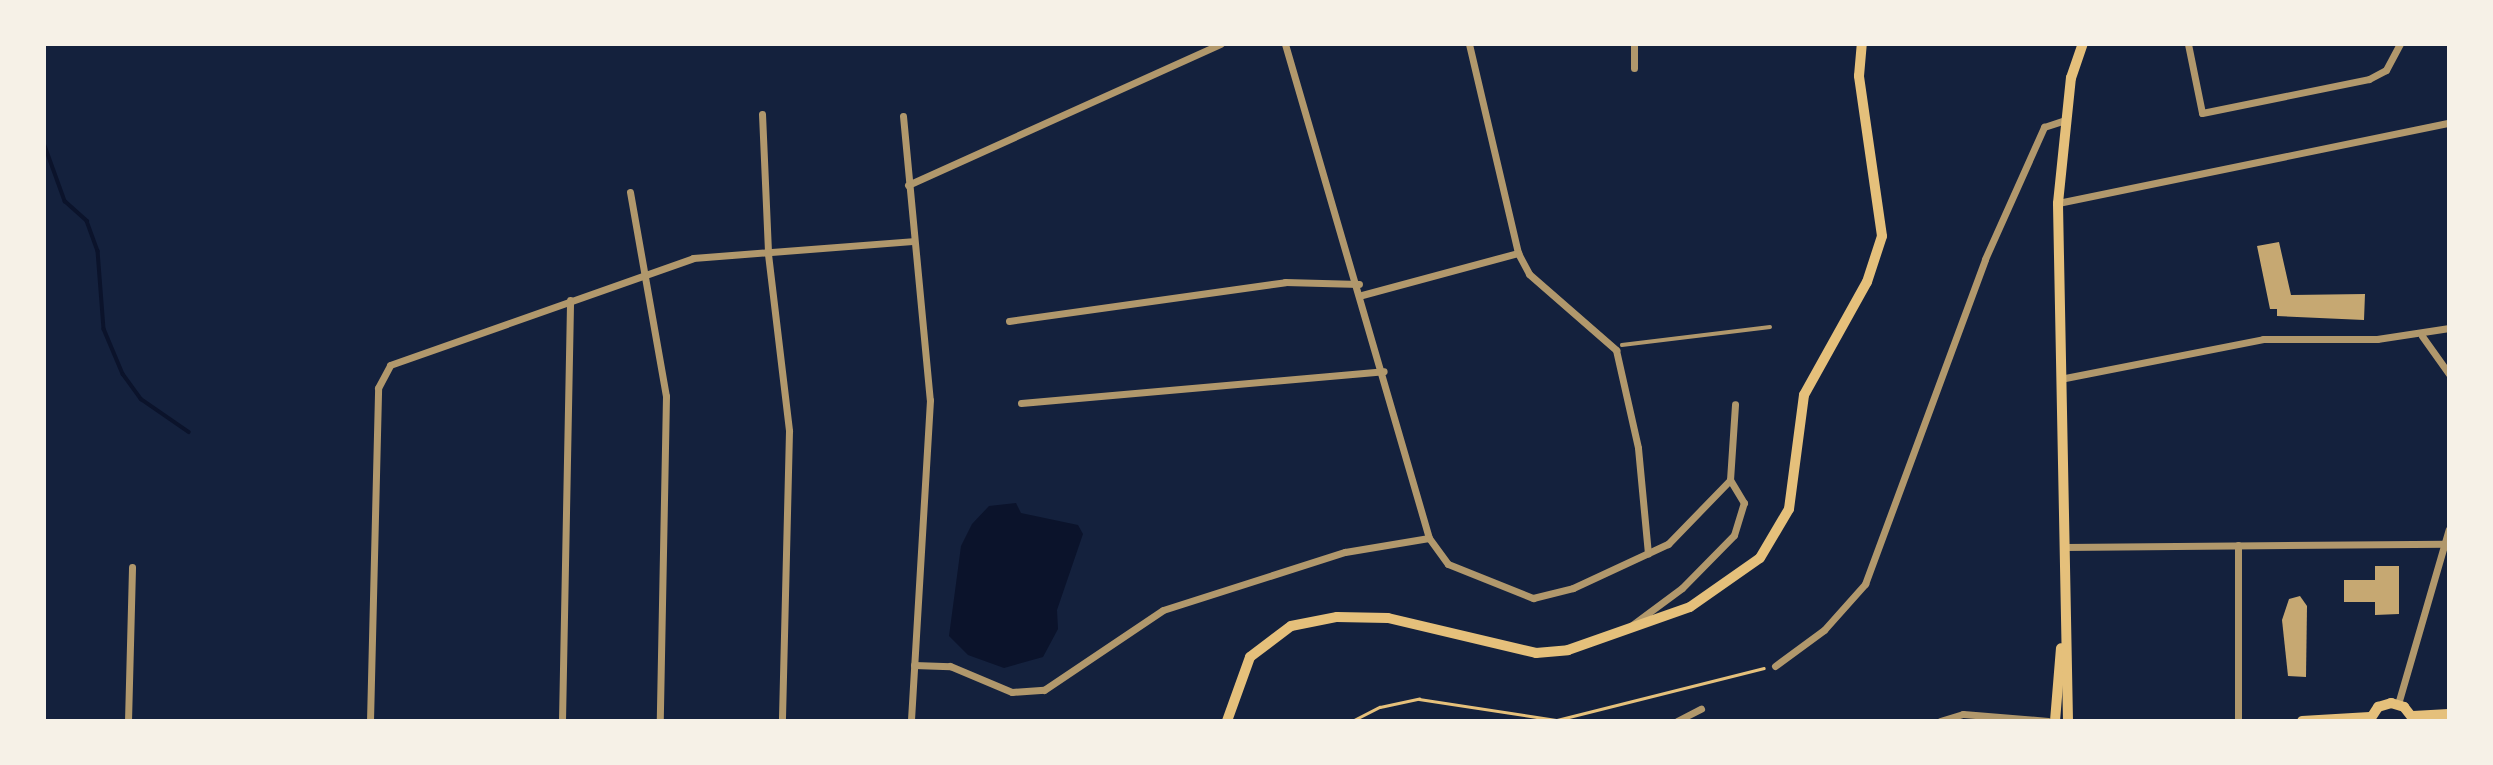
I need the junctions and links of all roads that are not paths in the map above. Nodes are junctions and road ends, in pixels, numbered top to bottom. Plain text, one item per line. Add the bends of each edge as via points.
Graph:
1 (1220, 44) edge
2 (1285, 44) edge
3 (1469, 44) edge
4 (1634, 44) edge
5 (1862, 44) edge
6 (2083, 44) edge
7 (2188, 44) edge
8 (2400, 44) edge
9 (1634, 68) dead end
10 (762, 114) dead end
11 (902, 116) dead end
12 (2065, 120) junction
13 (2449, 123) edge
14 (908, 186) junction
15 (631, 192) dead end
16 (2058, 203) junction
17 (912, 241) junction
18 (1518, 253) junction
19 (768, 254) junction
20 (644, 275) junction
21 (1359, 284) junction
22 (1362, 295) junction
23 (570, 300) junction
24 (1009, 321) dead end
25 (1770, 327) dead end
26 (2449, 328) edge
27 (2422, 336) junction
28 (1622, 345) dead end
29 (1384, 370) junction
30 (2449, 374) edge
31 (2065, 378) junction
32 (1021, 403) dead end
33 (1735, 404) dead end
34 (1730, 480) junction
35 (2449, 529) edge
36 (1429, 538) junction
37 (2445, 544) junction
38 (2238, 545) junction
39 (2065, 547) junction
40 (1648, 554) junction
41 (132, 567) dead end
42 (2065, 603) junction
43 (1623, 634) junction
44 (914, 665) junction
45 (1775, 666) road end
46 (2398, 704) junction
47 (1701, 709) dead end
48 (2449, 714) edge
49 (2369, 719) edge
50 (2414, 719) edge
51 (128, 721) edge
52 (370, 721) edge
53 (562, 721) edge
54 (660, 721) edge
55 (782, 721) edge
56 (911, 721) edge
57 (1227, 721) edge
58 (1677, 721) edge
59 (1940, 721) edge
60 (2048, 721) edge
61 (2055, 721) edge
62 (2068, 721) edge
63 (2238, 721) edge
64 (2302, 721) edge

1 - 14 street
2 - 21 street
3 - 18 street
4 - 9 street
5 - 43 main road via 1859,76 1882,236 1867,282 1804,395 1783,525 1760,558 1723,589
6 - 12 main road
7 - 8 street via 2202,113 2370,79 2386,70
10 - 19 street
11 - 14 street
12 - 16 main road
12 - 45 street via 2045,127 1984,259 1865,583 1824,630
13 - 16 street
14 - 17 street
15 - 20 street
16 - 31 main road
17 - 19 street
17 - 44 street via 930,400
18 - 22 street
18 - 40 street via 1529,274 1616,350 1638,448
19 - 20 street via 694,258
19 - 55 street via 789,431
20 - 23 street
20 - 54 street via 667,419
21 - 22 street
21 - 24 street via 1285,282
22 - 29 street
23 - 52 street via 382,372
23 - 53 street
25 - 28 lane
26 - 27 street
27 - 30 street
27 - 31 street via 2263,339
29 - 32 street
29 - 36 street
31 - 39 main road
33 - 34 street
34 - 40 street via 1685,534
34 - 43 street via 1744,503 1734,536
35 - 37 street
36 - 40 street via 1448,564 1533,598 1573,588
36 - 44 street via 1345,552 1163,610 1044,690 1012,692 950,666
37 - 38 street
37 - 46 street
38 - 39 street
38 - 63 street
39 - 42 main road
41 - 51 street
42 - 61 main road
42 - 62 main road
43 - 57 main road via 1536,653 1388,618 1313,621 1257,647
44 - 56 street
46 - 49 main road via 2384,704
46 - 50 main road
47 - 58 street
48 - 50 main road
49 - 64 main road
59 - 60 street via 1963,714

